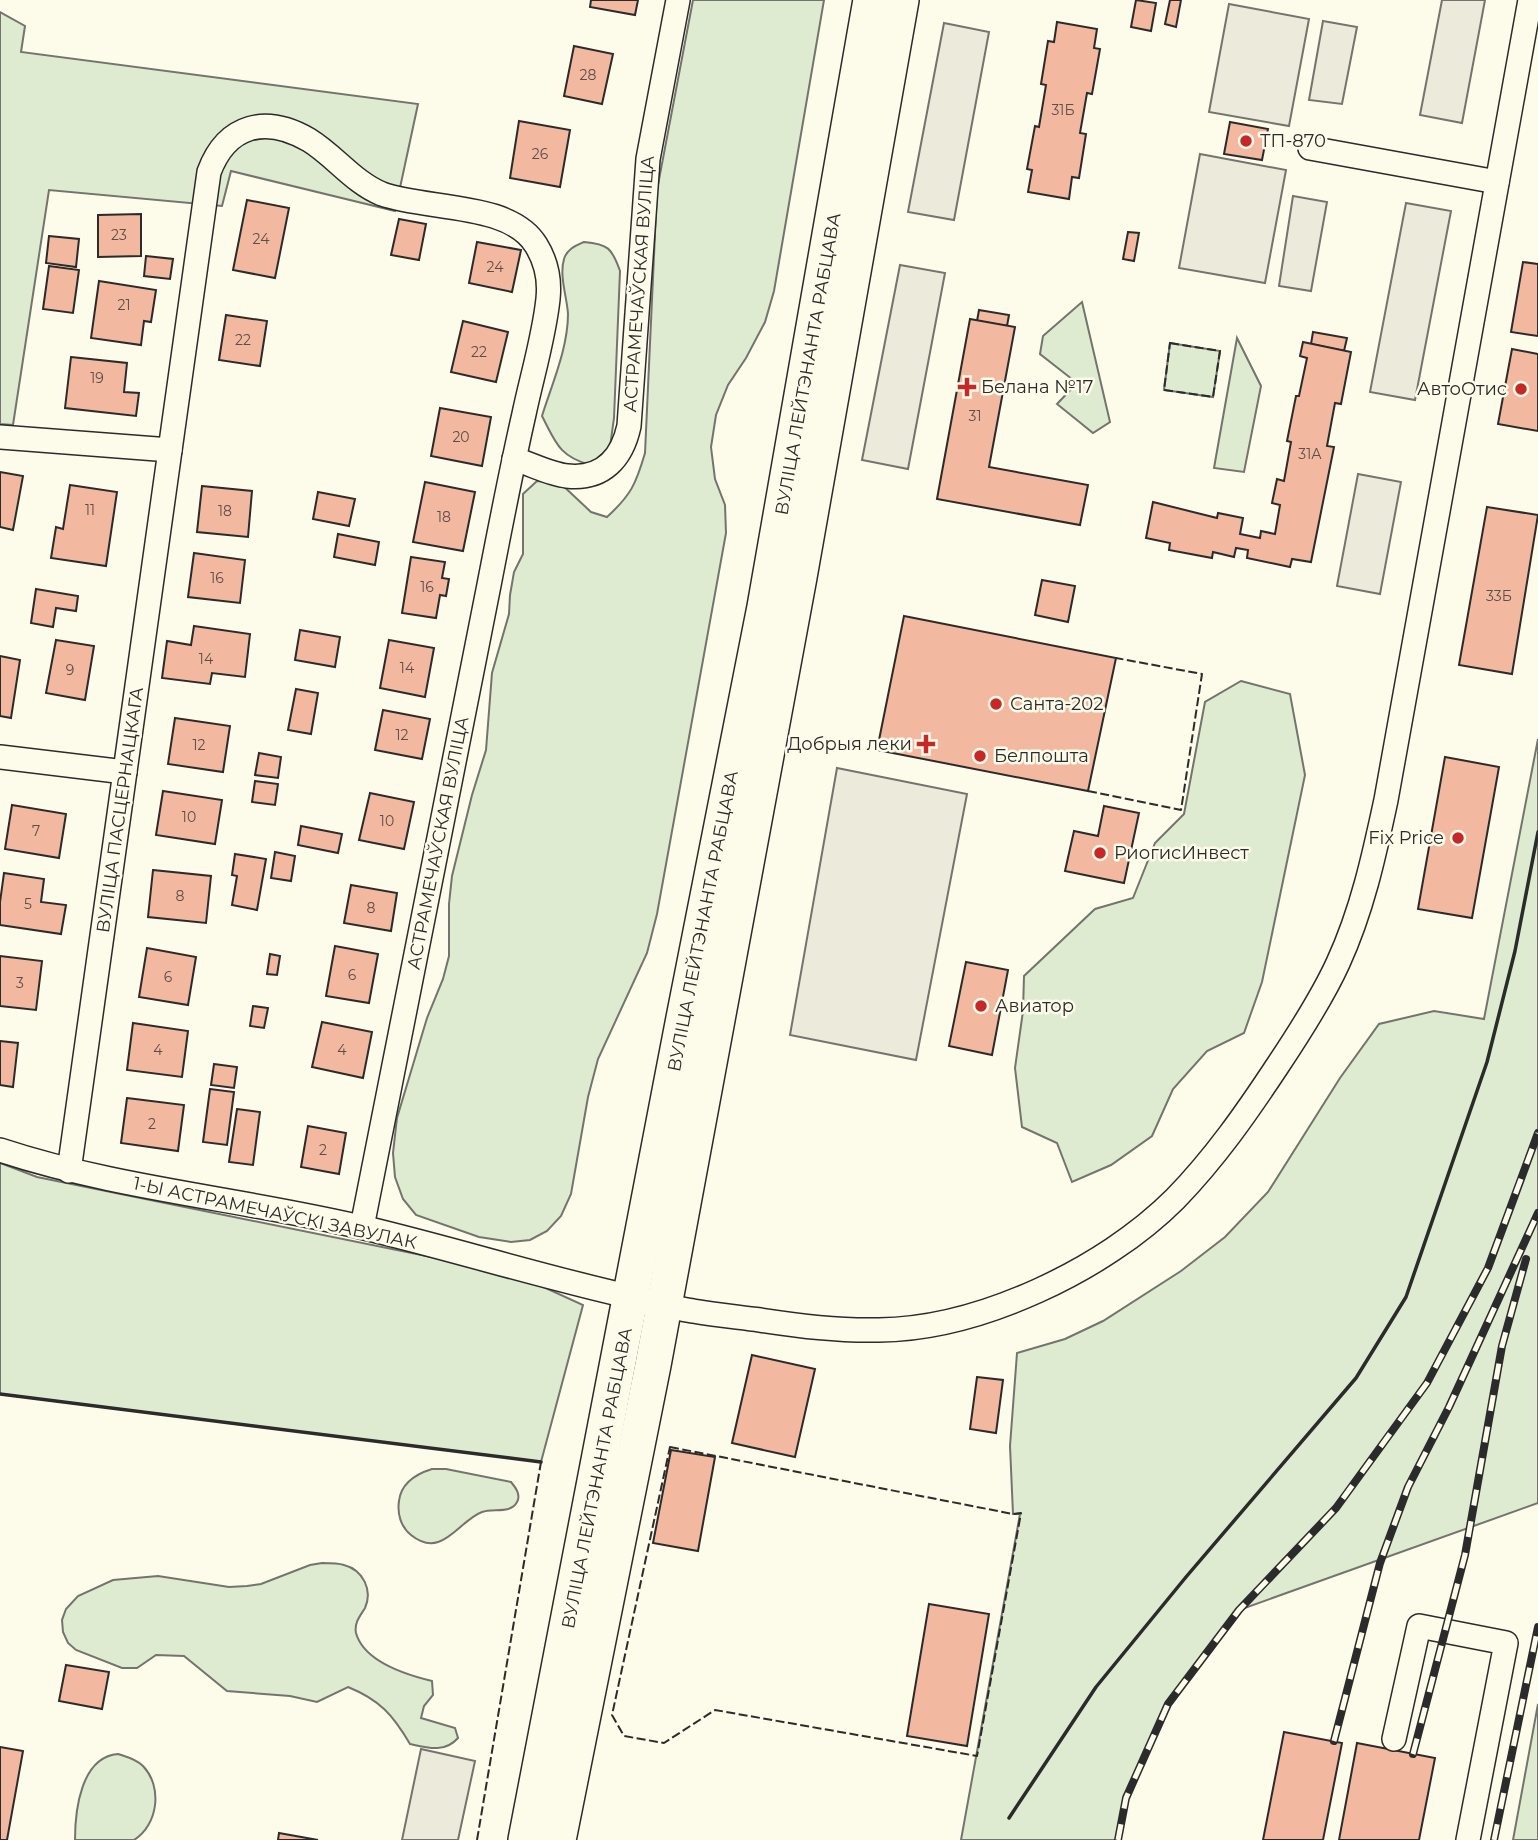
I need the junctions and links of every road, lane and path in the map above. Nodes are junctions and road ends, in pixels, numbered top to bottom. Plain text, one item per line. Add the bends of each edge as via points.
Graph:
1 (678, 0) edge
2 (871, 0) edge
3 (901, 0) edge
4 (1530, 0) edge
5 (1310, 148) dead end
6 (1497, 182) junction
7 (488, 215) joint
8 (0, 437) edge
9 (170, 450) junction
10 (514, 459) junction
11 (0, 757) edge
12 (125, 772) junction
13 (0, 1150) edge
14 (69, 1171) junction
15 (362, 1227) junction
16 (647, 1301) junction
17 (1394, 1739) dead end
18 (526, 1840) edge
19 (558, 1840) edge
20 (1468, 1840) edge

1 - 10 street, АСТРАМЕЧАЎСКАЯ ВУЛІЦА via 648,159 625,444 601,471 582,475 566,476
2 - 16 highway, ВУЛІЦА ЛЕЙТЭНАНТА РАБЦАВА via 765,607 687,999
3 - 16 highway, ВУЛІЦА ЛЕЙТЭНАНТА РАБЦАВА via 799,577
4 - 6 street, 1-Ы АСТРАМЕЧАЎСКІ ЗАВУЛАК
5 - 6 street
6 - 16 street, 1-Ы АСТРАМЕЧАЎСКІ ЗАВУЛАК via 1375,854 1359,910 1338,963 1295,1039 1208,1163 1126,1240 1036,1291 993,1309 923,1327 801,1327
7 - 9 street, ВУЛІЦА ПАСЦЕРНАЦКАГА via 383,194 364,185 313,143 280,128 243,130 227,140 209,172
7 - 10 street, АСТРАМЕЧАЎСКАЯ ВУЛІЦА via 520,227 530,236 548,277 546,314
8 - 9 street
9 - 12 street, ВУЛІЦА ПАСЦЕРНАЦКАГА
10 - 15 street, АСТРАМЕЧАЎСКАЯ ВУЛІЦА
11 - 12 street
12 - 14 street, ВУЛІЦА ПАСЦЕРНАЦКАГА
13 - 14 street, 1-Ы АСТРАМЕЧАЎСКІ ЗАВУЛАК
14 - 15 street, 1-Ы АСТРАМЕЧАЎСКІ ЗАВУЛАК
15 - 16 street, 1-Ы АСТРАМЕЧАЎСКІ ЗАВУЛАК
16 - 18 highway, ВУЛІЦА ЛЕЙТЭНАНТА РАБЦАВА
16 - 19 highway, ВУЛІЦА ЛЕЙТЭНАНТА РАБЦАВА via 653,1365
17 - 20 street via 1419,1626 1506,1643

